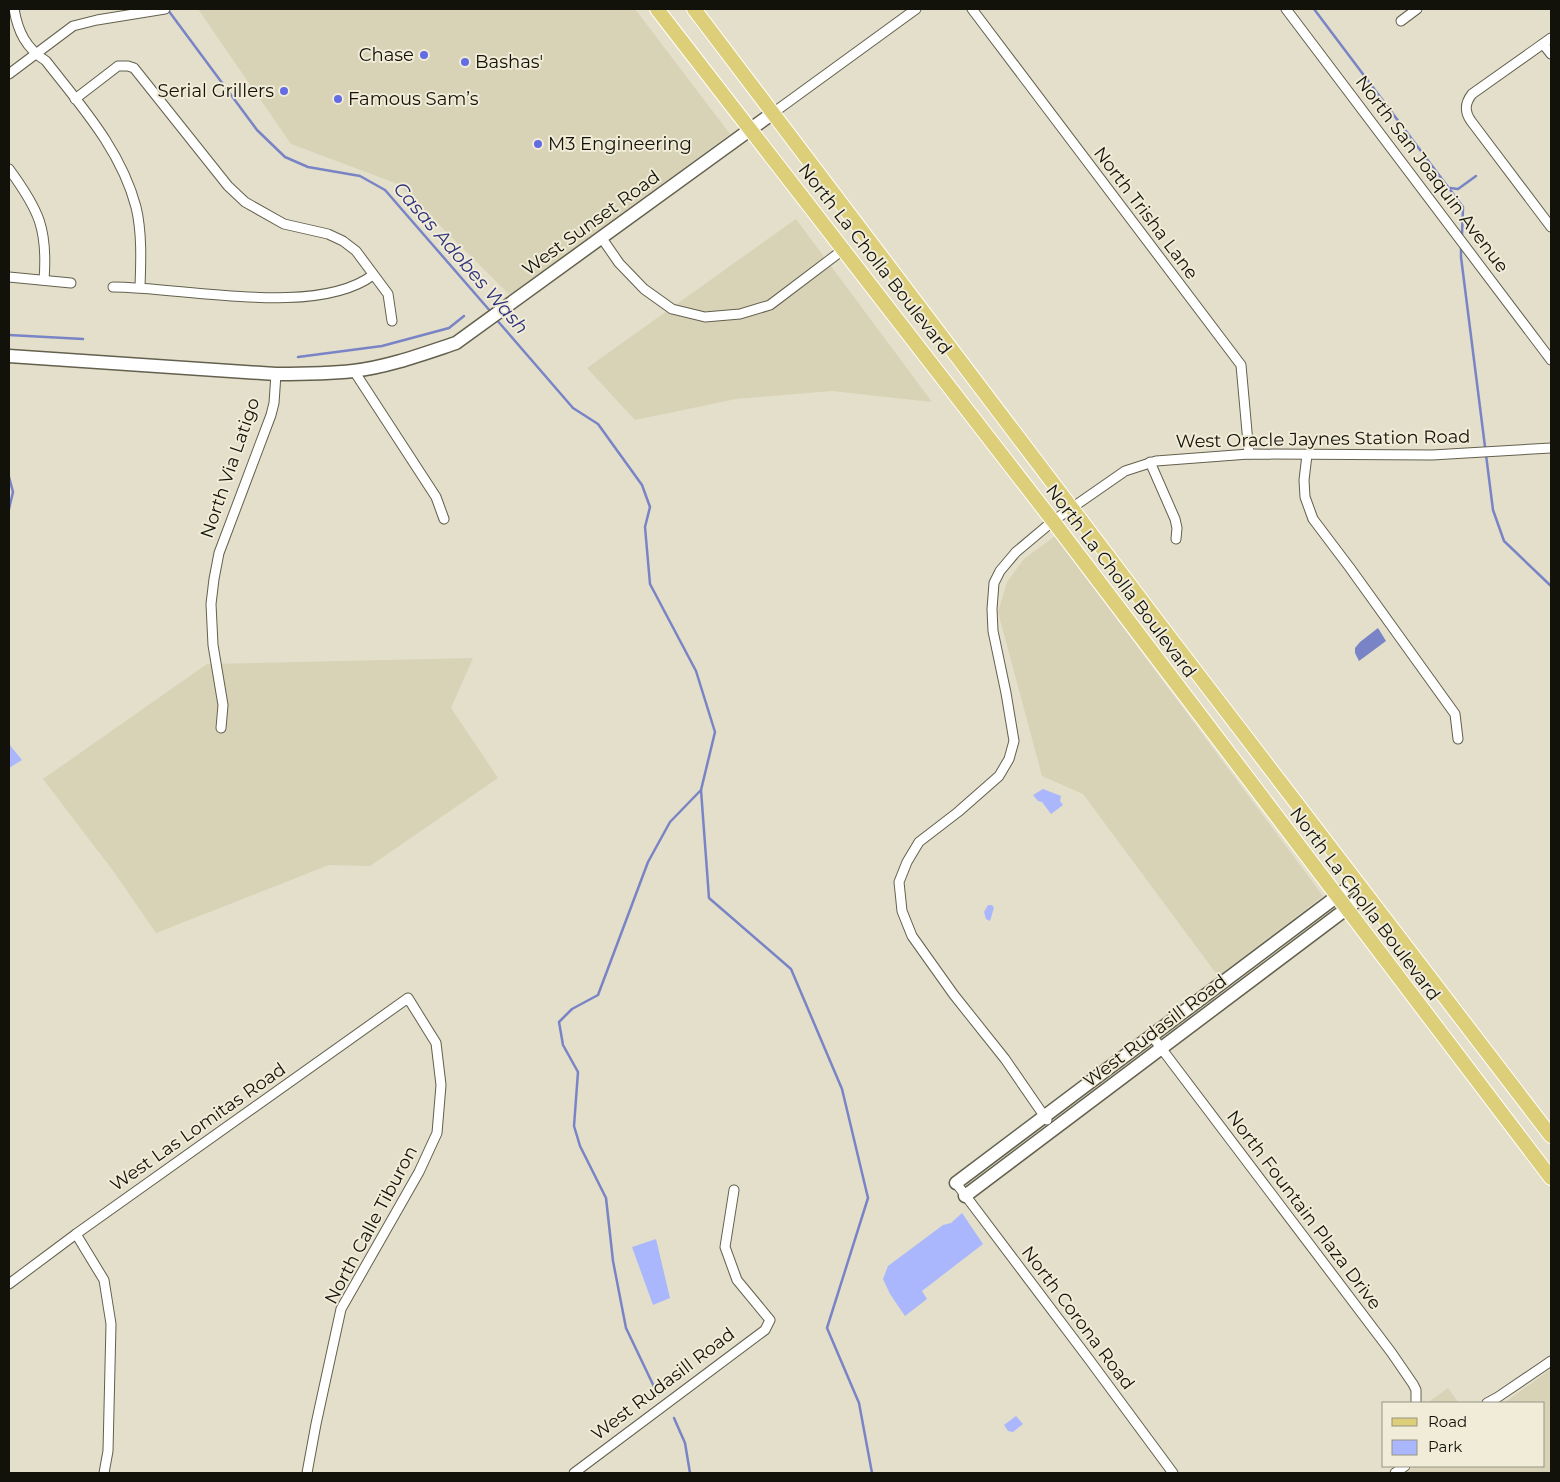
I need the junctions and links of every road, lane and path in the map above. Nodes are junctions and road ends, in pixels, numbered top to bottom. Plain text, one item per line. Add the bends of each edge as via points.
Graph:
1 (14, 9) edge
2 (657, 9) edge
3 (694, 9) edge
4 (916, 9) edge
5 (972, 9) edge
6 (1286, 9) edge
7 (1417, 9) edge
8 (162, 10) edge
9 (1401, 21) dead end
10 (1547, 41) edge
11 (35, 54) junction
12 (1551, 54) edge
13 (9, 74) edge
14 (75, 98) junction
15 (773, 114) junction
16 (750, 130) junction
17 (9, 169) edge
18 (1551, 228) edge
19 (601, 237) junction
20 (844, 249) junction
21 (373, 275) junction
22 (9, 277) edge
23 (44, 280) junction
24 (71, 283) dead end
25 (113, 287) dead end
26 (140, 287) junction
27 (392, 321) dead end
28 (9, 356) edge
29 (1551, 360) edge
30 (354, 371) junction
31 (276, 374) junction
32 (1551, 448) edge
33 (1249, 454) junction
34 (1307, 455) junction
35 (1150, 462) junction
36 (1072, 508) junction
37 (444, 519) dead end
38 (1053, 522) junction
39 (1176, 539) dead end
40 (221, 728) dead end
41 (1458, 739) dead end
42 (1356, 882) junction
43 (1366, 894) junction
44 (1336, 897) junction
45 (1346, 909) junction
46 (408, 998) joint
47 (1158, 1044) junction
48 (1046, 1118) junction
49 (1551, 1136) edge
50 (1551, 1178) edge
51 (956, 1183) joint
52 (734, 1190) dead end
53 (965, 1196) junction
54 (76, 1234) junction
55 (9, 1284) edge
56 (1551, 1361) edge
57 (1496, 1400) edge
58 (1416, 1402) edge
59 (104, 1473) edge
60 (307, 1473) edge
61 (574, 1473) edge
62 (1173, 1473) edge

1 - 11 street via 21,34
2 - 16 main road, North La Cholla Boulevard
3 - 15 main road, North La Cholla Boulevard
4 - 15 street, West Sunset Road
5 - 33 street, North Trisha Lane via 1241,365
6 - 29 street, North San Joaquin Avenue
7 - 9 street
8 - 11 street via 73,26
10 - 12 street
10 - 18 street via 1472,94 1463,108
11 - 13 street
11 - 14 street via 46,61
14 - 21 street via 126,62 245,202 284,224 328,234 343,241 356,251
14 - 26 street via 112,149 131,192 140,234
15 - 16 street, West Sunset Road
15 - 36 main road, North La Cholla Boulevard
16 - 19 street, West Sunset Road
16 - 20 main road, North La Cholla Boulevard
17 - 23 street via 26,192 42,226
19 - 20 street via 619,263 644,289 672,308 705,317 740,314 770,304
19 - 30 street, West Sunset Road via 456,343 414,358
20 - 38 main road, North La Cholla Boulevard
21 - 26 street via 351,288 306,297 272,298
21 - 27 street via 388,294
22 - 23 street
23 - 24 street
25 - 26 street
28 - 31 street
30 - 31 street
30 - 37 street via 436,497
31 - 40 street, North Via Latigo via 271,415 219,554 214,579 211,604 213,645 223,705
32 - 34 street, West Oracle Jaynes Station Road via 1432,455
33 - 34 street, West Oracle Jaynes Station Road
33 - 35 street, West Oracle Jaynes Station Road
34 - 41 street via 1304,480 1313,519 1455,714
35 - 36 street, West Oracle Jaynes Station Road via 1125,471
35 - 39 street via 1168,496 1177,528
36 - 38 street, West Oracle Jaynes Station Road
36 - 42 main road, North La Cholla Boulevard
38 - 44 main road, North La Cholla Boulevard
38 - 48 street, West Oracle Jaynes Station Road via 1016,552 994,583 993,631 1014,741 1009,760 999,776 919,842 899,882 902,912 912,936
42 - 43 main road, North La Cholla Boulevard
42 - 44 street, West Rudasill Road
43 - 45 street, West Rudasill Road
43 - 49 main road, North La Cholla Boulevard
44 - 45 main road, North La Cholla Boulevard
44 - 48 street, West Rudasill Road
45 - 47 street, West Rudasill Road
45 - 50 main road, North La Cholla Boulevard
46 - 54 street, West Las Lomitas Road
46 - 60 street, North Calle Tiburon via 436,1043 441,1085 437,1133 419,1172 341,1309
47 - 53 street, West Rudasill Road
47 - 58 street, North Fountain Plaza Drive via 1391,1352 1413,1384
48 - 51 street, West Rudasill Road
51 - 53 street, North Corona Road
52 - 61 street, West Rudasill Road via 725,1247 737,1280 770,1320 765,1330
53 - 62 street, North Corona Road
54 - 55 street, West Las Lomitas Road
54 - 59 street via 104,1280 111,1324 108,1451
56 - 57 street

